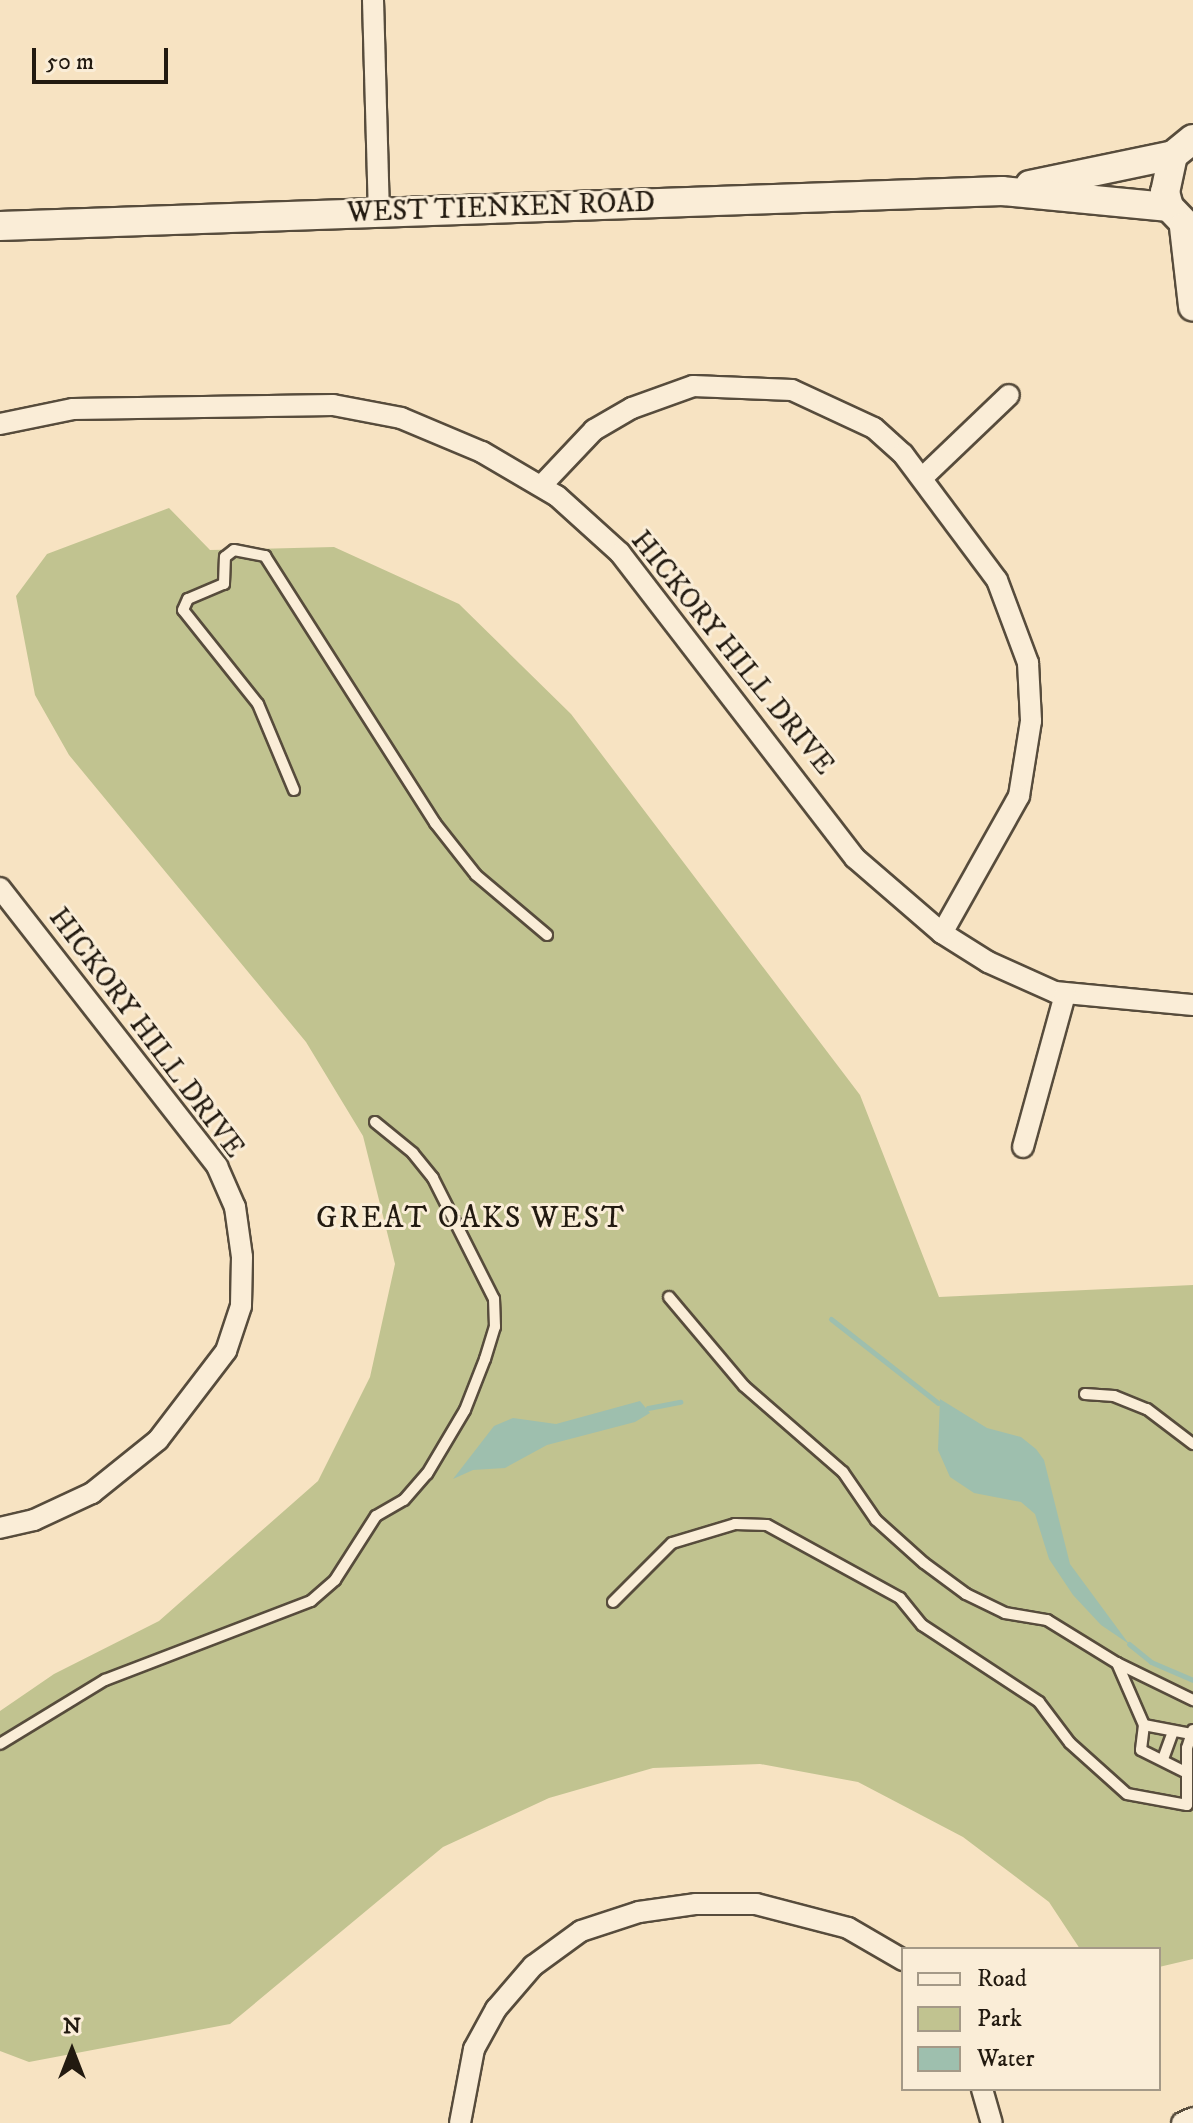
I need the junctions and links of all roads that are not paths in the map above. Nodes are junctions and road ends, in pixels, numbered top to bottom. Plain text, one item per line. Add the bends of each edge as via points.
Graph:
1 (373, 0) edge
2 (1186, 140) edge
3 (1002, 191) junction
4 (379, 212) junction
5 (1182, 222) edge
6 (0, 226) edge
7 (1193, 306) edge
8 (1009, 395) dead end
9 (0, 424) edge
10 (922, 478) junction
11 (541, 486) junction
12 (294, 790) dead end
13 (1, 890) edge
14 (942, 933) junction
15 (547, 935) dead end
16 (1065, 994) junction
17 (1193, 1005) edge
18 (375, 1122) dead end
19 (1023, 1147) dead end
20 (669, 1297) dead end
21 (1085, 1394) dead end
22 (1193, 1444) edge
23 (0, 1528) edge
24 (613, 1602) dead end
25 (1117, 1663) junction
26 (1193, 1700) edge
27 (1144, 1725) junction
28 (1192, 1732) edge
29 (1172, 1734) junction
30 (0, 1744) edge
31 (1163, 1759) junction
32 (1187, 1773) junction
33 (901, 1959) edge
34 (983, 2091) edge
35 (1193, 2118) edge
36 (460, 2123) edge
37 (992, 2123) edge
38 (1182, 2123) edge

1 - 4 street
2 - 3 street, WEST TIENKEN ROAD
2 - 5 street via 1165,176
3 - 4 street, WEST TIENKEN ROAD
3 - 5 street, WEST TIENKEN ROAD
4 - 6 street, WEST TIENKEN ROAD
5 - 7 street
8 - 10 street
9 - 11 street, HICKORY HILL DRIVE via 73,409 333,405 401,418 444,434
10 - 11 street via 874,428 833,406 792,390 735,385 693,386 632,408 594,430
10 - 14 street via 997,580 1028,663 1031,721 1019,796
11 - 14 street, HICKORY HILL DRIVE via 620,553 855,858
12 - 15 lane via 258,704 183,610 188,599 224,584 225,557 234,550 265,556 435,823 476,875
13 - 23 street, HICKORY HILL DRIVE via 217,1166 235,1207 242,1257 241,1306 226,1351 158,1440 92,1493 34,1520
14 - 16 street, HICKORY HILL DRIVE via 988,962
16 - 17 street, HICKORY HILL DRIVE
16 - 19 street
18 - 30 lane via 413,1153 433,1178 494,1299 495,1327 485,1359 465,1410 427,1474 404,1500 376,1516 335,1580 311,1601 105,1680
20 - 25 lane via 744,1386 843,1472 876,1520 924,1563 966,1594 1005,1613 1047,1620
21 - 22 lane via 1114,1396 1147,1409
24 - 32 lane via 672,1543 735,1524 767,1525 900,1598 922,1625 1039,1702 1070,1743 1127,1794 1187,1805
25 - 26 lane
25 - 27 lane
27 - 29 lane
27 - 31 lane via 1141,1750
28 - 29 lane
28 - 32 lane
29 - 31 lane
31 - 32 lane
33 - 36 street via 848,1928 756,1904 696,1904 639,1912 581,1931 533,1966 496,2009 474,2049
34 - 37 street
35 - 38 street

